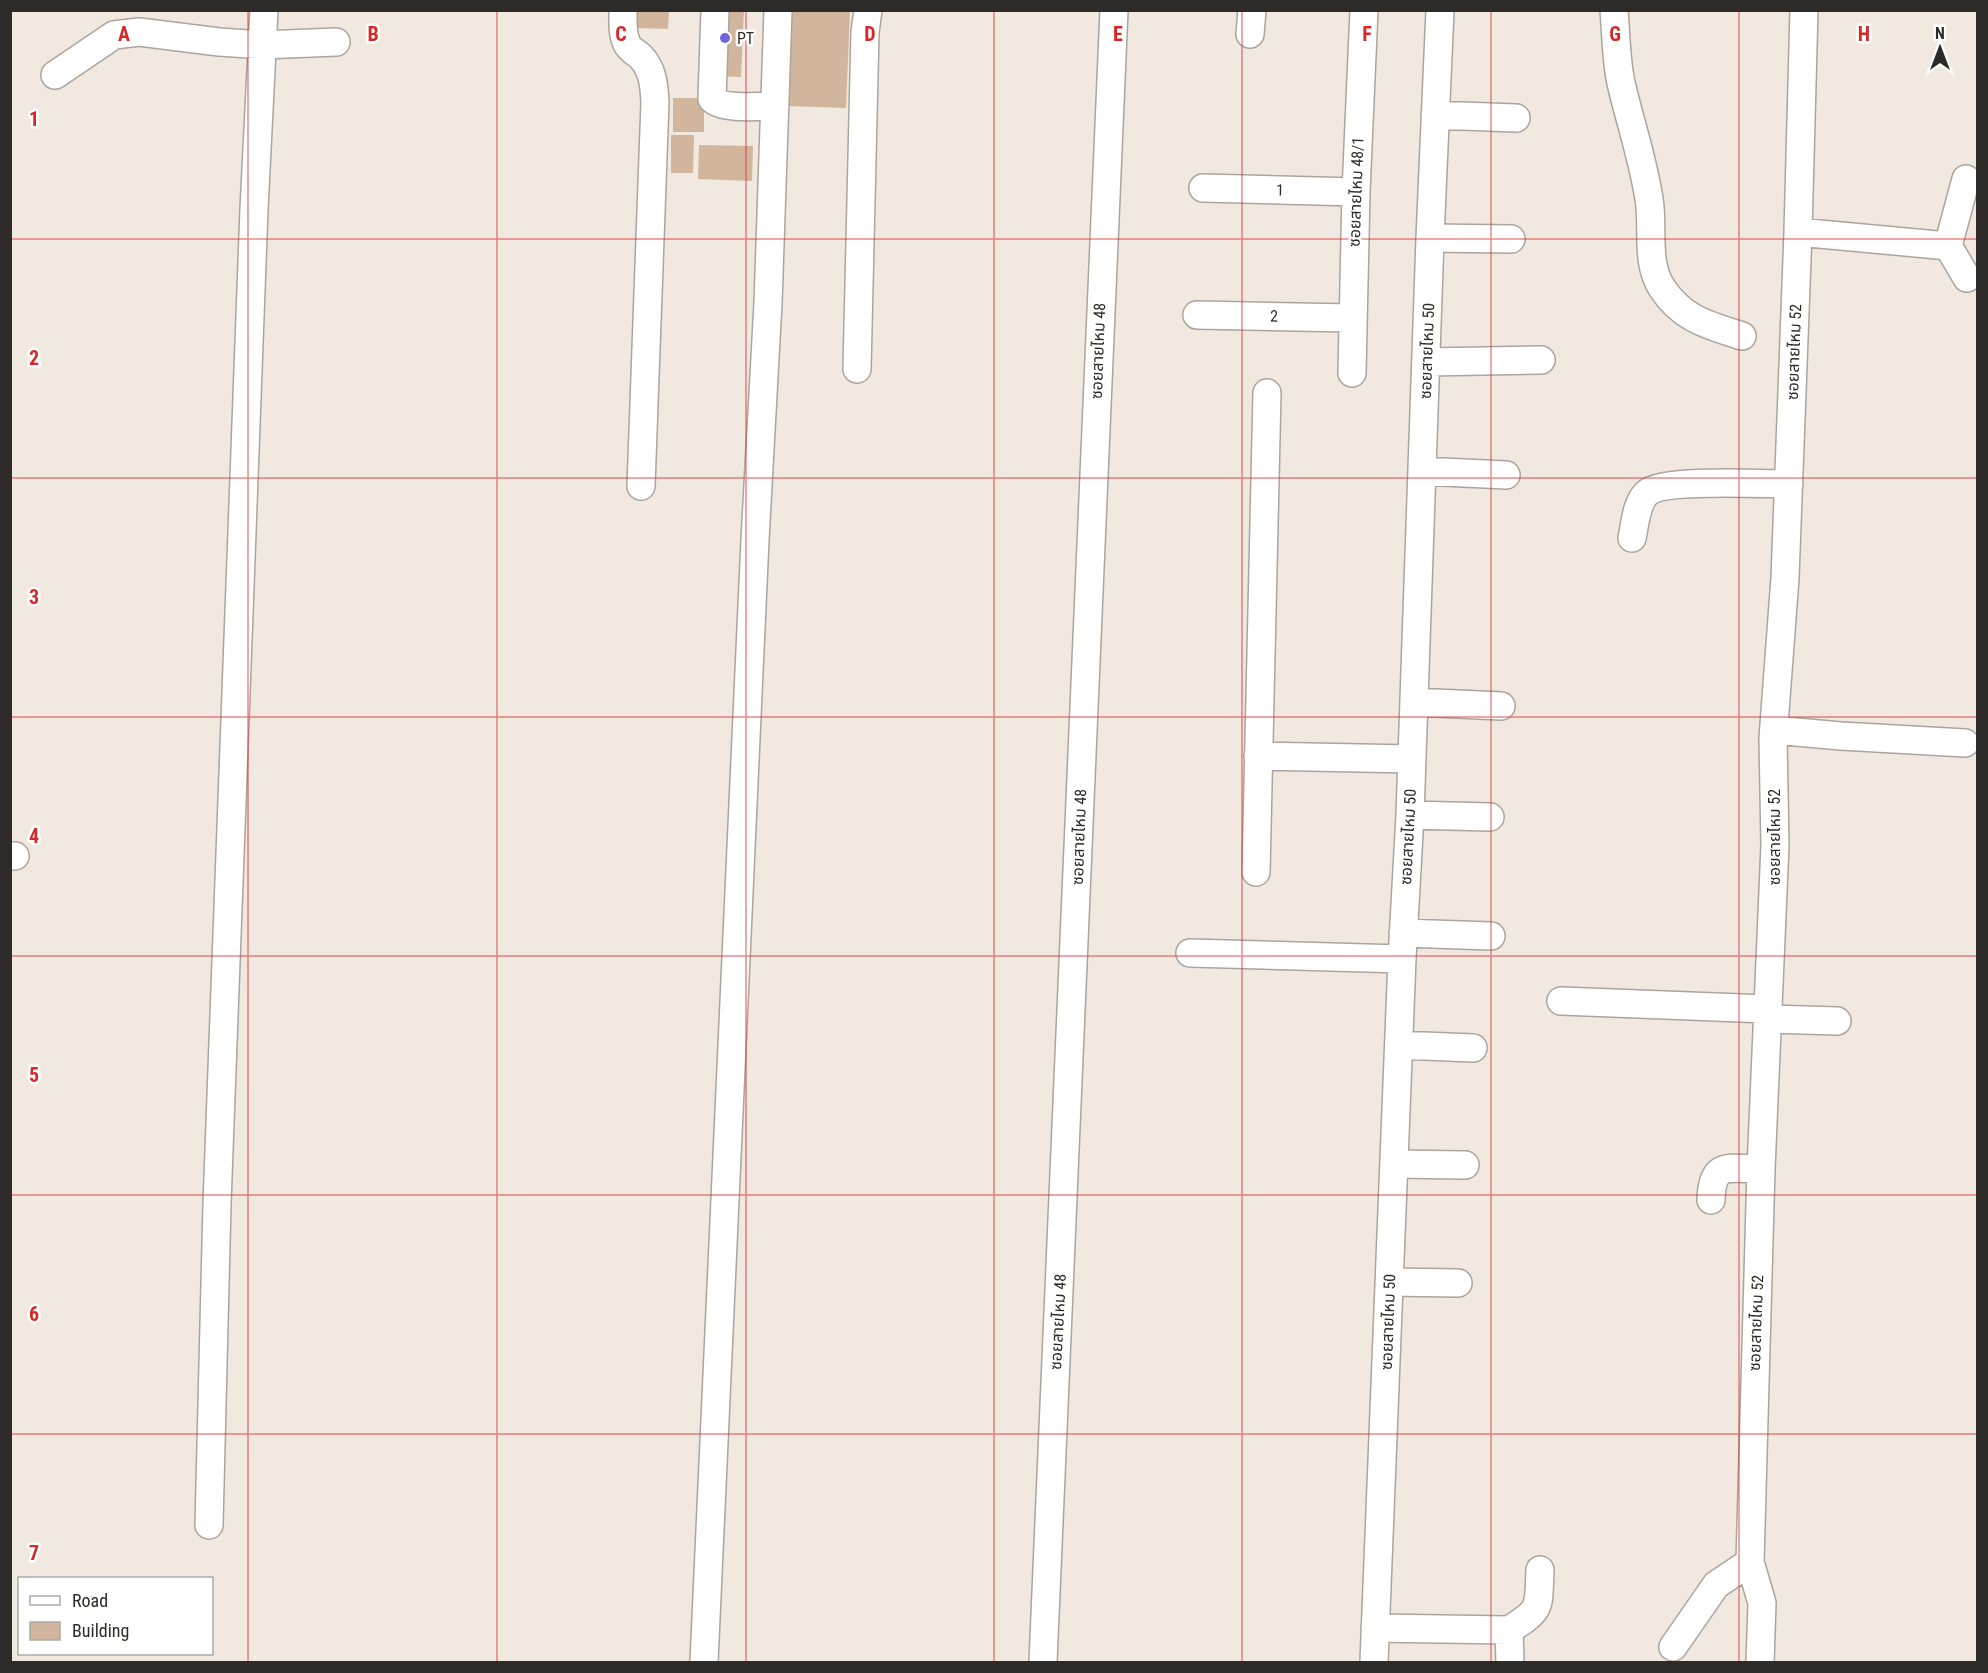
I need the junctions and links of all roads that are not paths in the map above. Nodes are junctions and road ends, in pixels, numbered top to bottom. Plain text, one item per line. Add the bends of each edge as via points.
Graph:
1 (264, 10) edge
2 (623, 10) edge
3 (715, 10) edge
4 (778, 10) edge
5 (868, 10) edge
6 (1114, 10) edge
7 (1364, 10) edge
8 (1440, 10) edge
9 (1614, 10) edge
10 (1804, 10) edge
11 (336, 42) dead end
12 (262, 45) junction
13 (55, 75) dead end
14 (775, 106) junction
15 (1436, 115) junction
16 (1516, 118) dead end
17 (1966, 179) dead end
18 (1203, 188) dead end
19 (1356, 192) junction
20 (1798, 232) junction
21 (1430, 238) junction
22 (1511, 239) dead end
23 (1948, 246) junction
24 (1967, 278) dead end
25 (1197, 315) dead end
26 (1352, 318) junction
27 (1742, 336) dead end
28 (1541, 360) dead end
29 (1427, 362) junction
30 (857, 369) dead end
31 (1352, 374) dead end
32 (1268, 393) dead end
33 (1422, 471) junction
34 (1506, 475) dead end
35 (1789, 484) junction
36 (642, 486) dead end
37 (1632, 538) dead end
38 (1414, 702) junction
39 (1502, 706) dead end
40 (1774, 730) junction
41 (1965, 743) dead end
42 (1258, 756) junction
43 (1412, 759) junction
44 (1410, 815) junction
45 (1490, 817) dead end
46 (1256, 872) dead end
47 (1491, 936) dead end
48 (1402, 946) junction
49 (1190, 953) dead end
50 (1561, 1001) dead end
51 (1767, 1014) junction
52 (1837, 1021) dead end
53 (1399, 1045) junction
54 (1473, 1048) dead end
55 (1394, 1164) junction
56 (1466, 1165) dead end
57 (1761, 1169) junction
58 (1711, 1200) dead end
59 (1389, 1282) junction
60 (1458, 1283) dead end
61 (209, 1526) dead end
62 (1750, 1562) junction
63 (1540, 1570) dead end
64 (1375, 1628) junction
65 (1509, 1630) junction
66 (1673, 1647) dead end
67 (704, 1662) edge
68 (1043, 1662) edge
69 (1374, 1662) edge
70 (1510, 1662) edge
71 (1760, 1662) edge

1 - 12 street
2 - 36 street via 624,37 628,47 650,70 655,102
3 - 14 street via 712,99 736,106
4 - 14 street
5 - 30 street
6 - 68 street, ซอยสายไหม 48
7 - 19 street, ซอยสายไหม 48/1
8 - 15 street, ซอยสายไหม 50
9 - 27 street via 1620,81 1650,201 1655,274 1675,305 1696,321
10 - 20 street, ซอยสายไหม 52
11 - 12 street
12 - 13 street via 139,32 114,35
12 - 61 street via 217,1204
14 - 67 street
15 - 16 street
15 - 21 street, ซอยสายไหม 50
17 - 23 street
18 - 19 street, 1
19 - 26 street, ซอยสายไหม 48/1
20 - 23 street
20 - 35 street, ซอยสายไหม 52
21 - 22 street
21 - 29 street, ซอยสายไหม 50
23 - 24 street
25 - 26 street, 2
26 - 31 street, ซอยสายไหม 48/1
28 - 29 street
29 - 33 street, ซอยสายไหม 50
32 - 42 street
33 - 34 street
33 - 38 street, ซอยสายไหม 50
35 - 37 street via 1679,484 1655,488 1642,500
35 - 40 street, ซอยสายไหม 52
38 - 39 street
38 - 43 street, ซอยสายไหม 50
40 - 41 street
40 - 51 street, ซอยสายไหม 52 via 1775,845
42 - 43 street
42 - 46 street
43 - 44 street, ซอยสายไหม 50
44 - 45 street
44 - 48 street, ซอยสายไหม 50
47 - 48 street
48 - 49 street
48 - 53 street, ซอยสายไหม 50
50 - 51 street
51 - 52 street
51 - 57 street, ซอยสายไหม 52
53 - 54 street
53 - 55 street, ซอยสายไหม 50
55 - 56 street
55 - 59 street, ซอยสายไหม 50
57 - 58 street via 1719,1171 1711,1186
57 - 62 street, ซอยสายไหม 52
59 - 60 street
59 - 64 street, ซอยสายไหม 50
62 - 66 street via 1716,1585
62 - 71 street, ซอยสายไหม 52 via 1761,1603
63 - 65 street via 1536,1610
64 - 65 street
64 - 69 street, ซอยสายไหม 50
65 - 70 street

